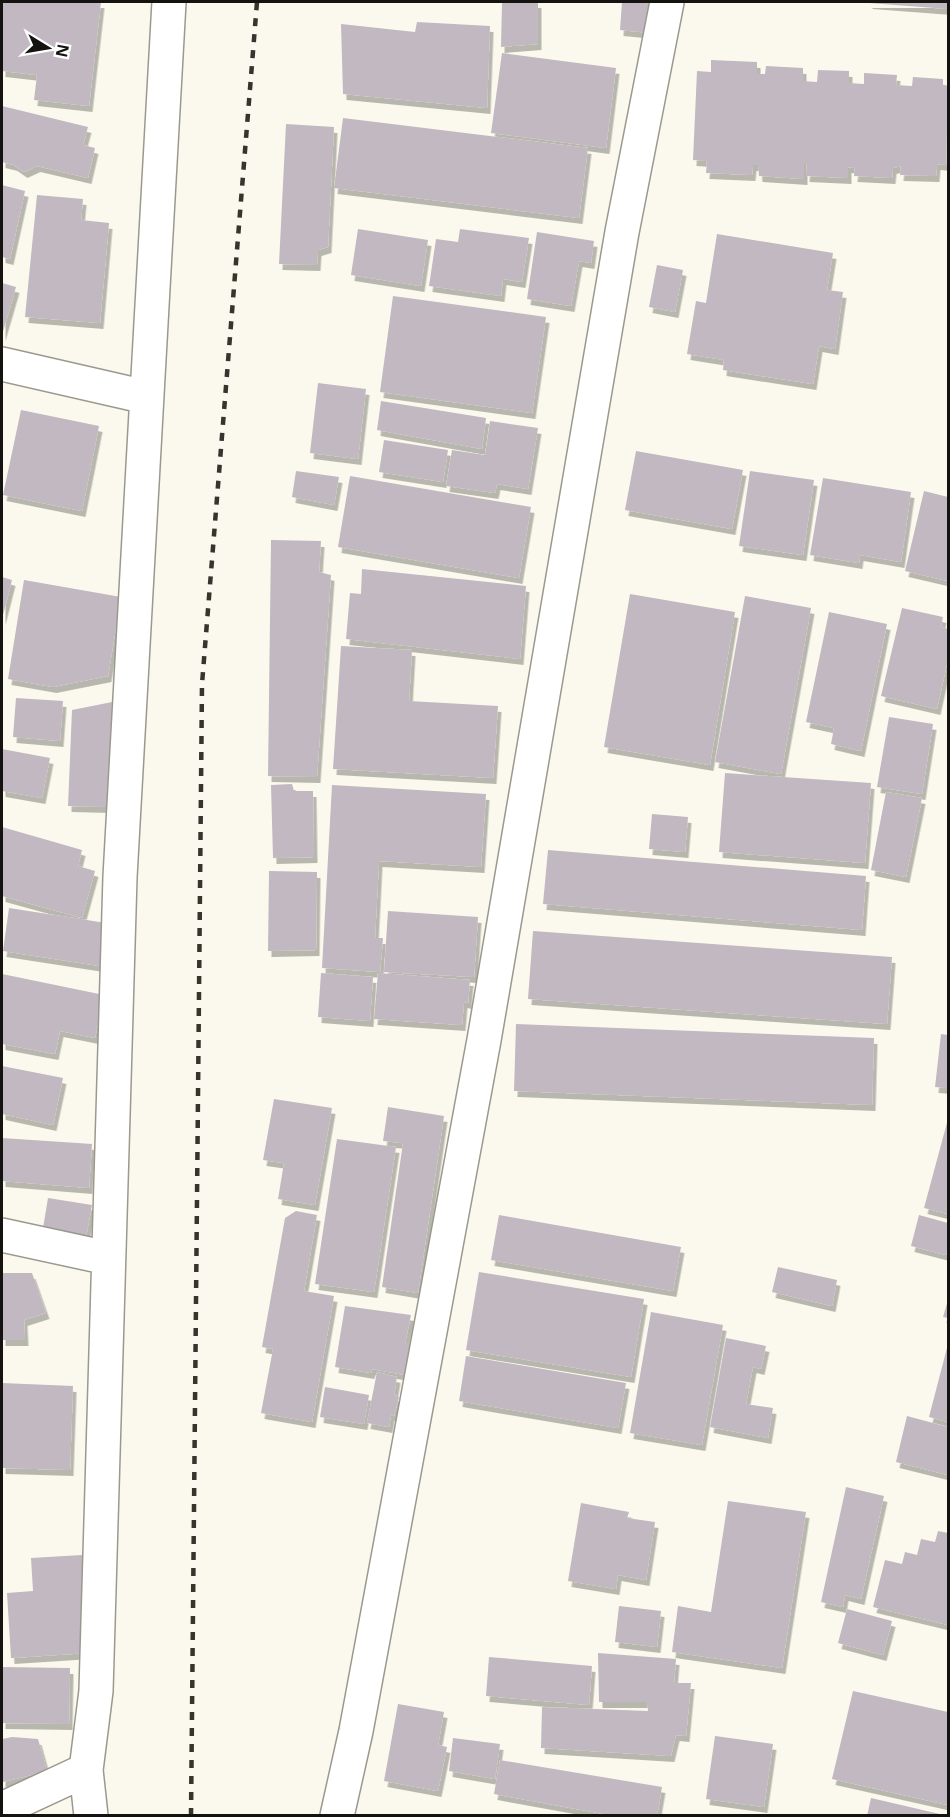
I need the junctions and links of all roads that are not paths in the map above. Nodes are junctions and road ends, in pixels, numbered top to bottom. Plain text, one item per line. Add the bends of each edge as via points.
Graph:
1 (169, 2) edge
2 (667, 2) edge
3 (2, 364) edge
4 (146, 397) junction
5 (2, 1235) edge
6 (108, 1258) junction
7 (86, 1770) junction
8 (2, 1809) edge
9 (91, 1815) edge
10 (337, 1815) edge

1 - 4 street
2 - 10 street via 622,232 484,1040 356,1731
3 - 4 street
4 - 6 street via 120,877
5 - 6 street
6 - 7 street via 96,1691
7 - 8 street
7 - 9 street

